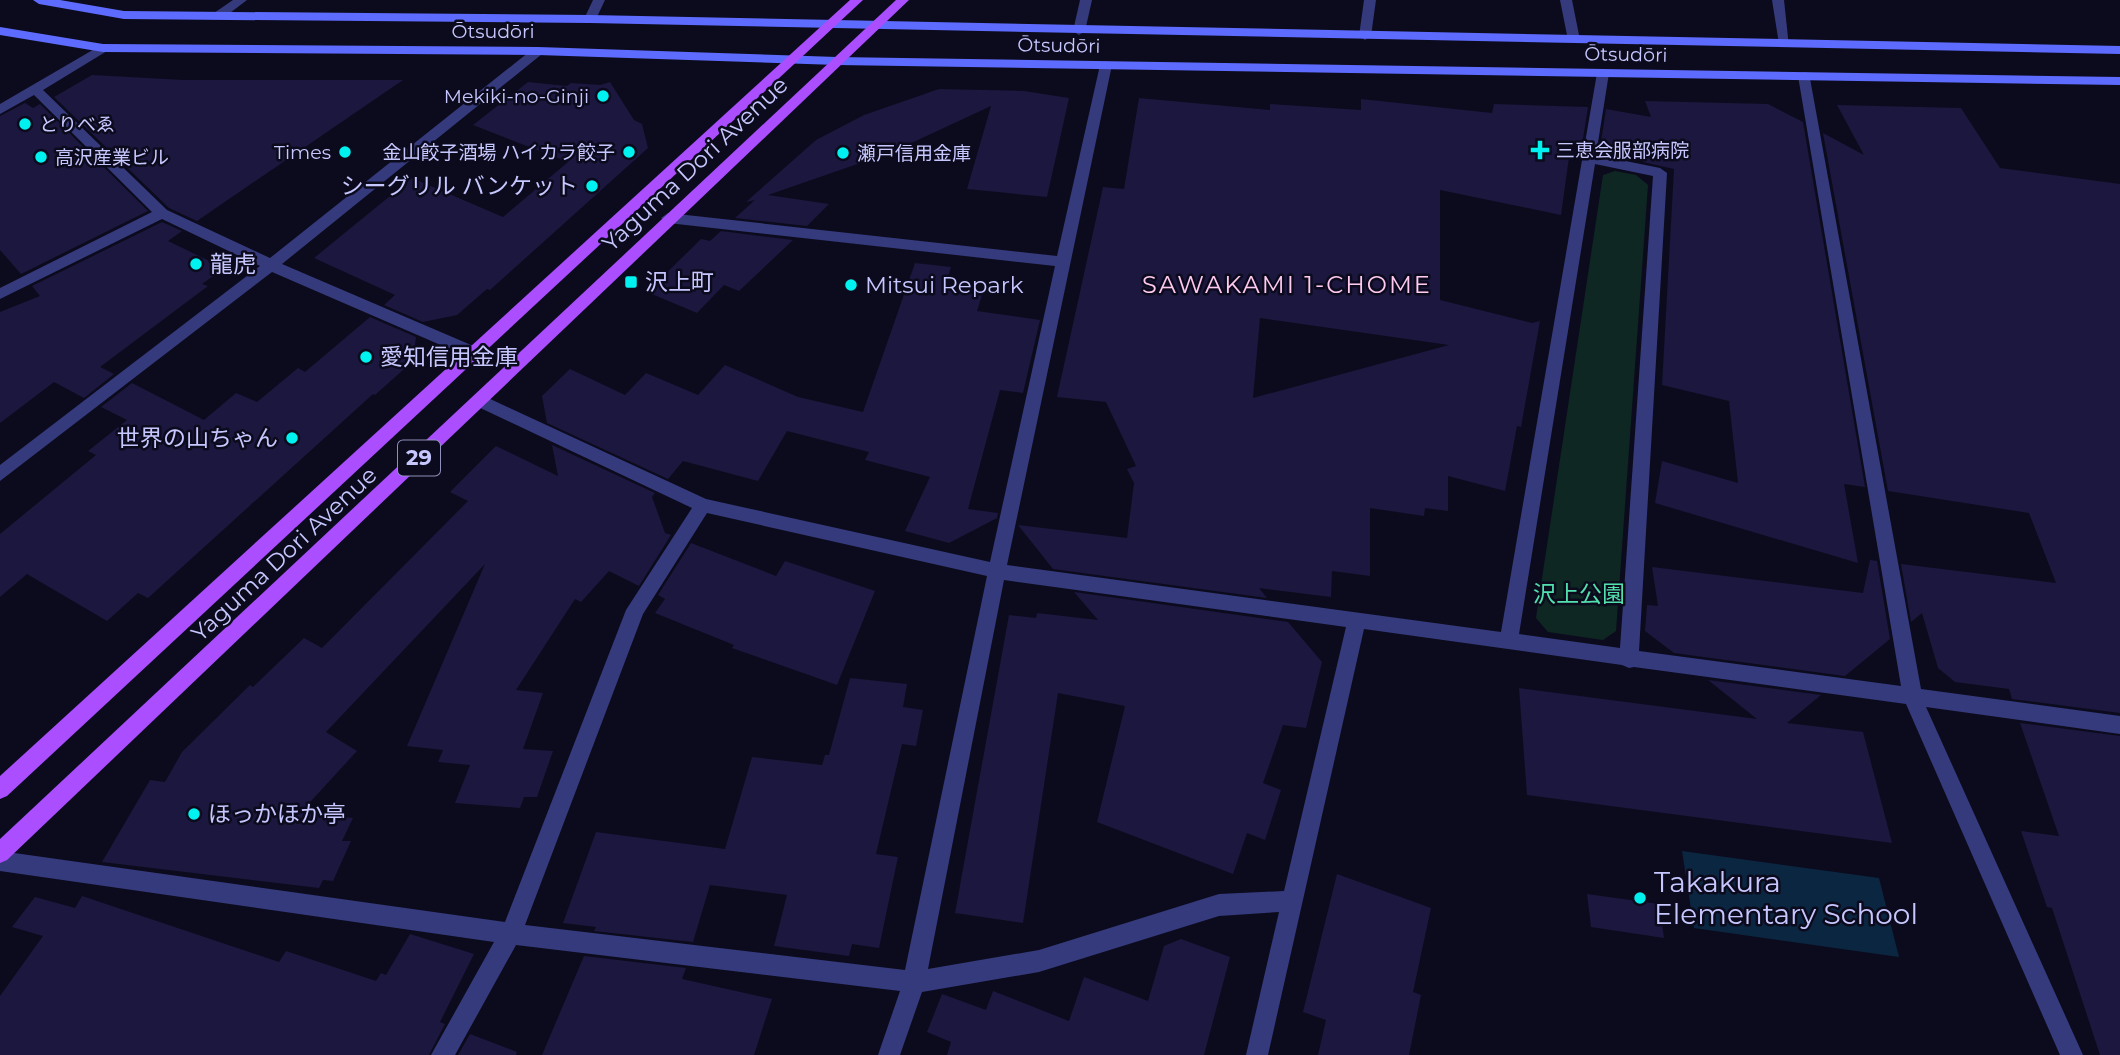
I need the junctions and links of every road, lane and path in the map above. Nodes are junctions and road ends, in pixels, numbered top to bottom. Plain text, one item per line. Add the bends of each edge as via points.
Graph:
1 (39, 0) edge
2 (241, 0) edge
3 (599, 0) edge
4 (857, 0) edge
5 (904, 0) edge
6 (1086, 0) edge
7 (1370, 0) edge
8 (1566, 0) edge
9 (1778, 0) edge
10 (218, 16) junction
11 (590, 19) junction
12 (830, 25) junction
13 (875, 27) junction
14 (0, 31) edge
15 (1079, 31) junction
16 (1366, 36) junction
17 (1574, 40) junction
18 (1785, 44) junction
19 (103, 48) junction
20 (2120, 50) edge
21 (538, 51) junction
22 (791, 60) junction
23 (837, 61) junction
24 (1106, 65) junction
25 (1603, 73) junction
26 (1804, 76) junction
27 (2120, 81) edge
28 (36, 90) junction
29 (0, 110) edge
30 (1588, 158) junction
31 (162, 213) junction
32 (668, 218) junction
33 (1064, 262) junction
34 (271, 265) junction
35 (0, 294) edge
36 (472, 352) junction
37 (480, 401) junction
38 (0, 474) edge
39 (703, 505) junction
40 (997, 571) junction
41 (1356, 622) junction
42 (1508, 643) junction
43 (1629, 660) junction
44 (1913, 699) junction
45 (2120, 725) edge
46 (0, 789) edge
47 (0, 853) edge
48 (0, 861) edge
49 (1294, 901) junction
50 (511, 934) junction
51 (914, 982) junction
52 (442, 1055) edge
53 (889, 1055) edge
54 (1257, 1055) edge
55 (2071, 1055) edge

1 - 10 street, Ōtsudōri via 124,15
2 - 10 street
3 - 11 street
4 - 12 main road, Yaguma Dori Avenue / 29
5 - 13 main road, Yaguma Dori Avenue / 29
6 - 15 street
7 - 16 street
8 - 17 street
9 - 18 street
10 - 11 street, Ōtsudōri
11 - 12 street, Ōtsudōri
12 - 13 street, Ōtsudōri
12 - 22 main road, Yaguma Dori Avenue / 29
13 - 15 street, Ōtsudōri
13 - 23 main road, Yaguma Dori Avenue / 29
14 - 19 street, Ōtsudōri
15 - 16 street, Ōtsudōri
16 - 17 street, Ōtsudōri
17 - 18 street, Ōtsudōri
18 - 20 street, Ōtsudōri
19 - 21 street, Ōtsudōri
19 - 28 street
21 - 22 street, Ōtsudōri
21 - 34 street
22 - 23 street, Ōtsudōri
22 - 36 main road, Yaguma Dori Avenue / 29
23 - 24 street, Ōtsudōri
23 - 32 main road, Yaguma Dori Avenue / 29
24 - 25 street, Ōtsudōri
24 - 33 street
25 - 26 street, Ōtsudōri
25 - 30 street
26 - 27 street, Ōtsudōri
26 - 44 street
28 - 29 street
28 - 31 street
30 - 42 street
30 - 43 street via 1660,173
31 - 34 street
31 - 35 street
32 - 33 street
32 - 37 main road, Yaguma Dori Avenue / 29
33 - 40 street
34 - 36 street
34 - 38 street
36 - 46 main road, Yaguma Dori Avenue / 29
37 - 39 street
37 - 47 main road, Yaguma Dori Avenue / 29
39 - 40 street
39 - 50 street via 635,610
40 - 41 street
40 - 51 street
41 - 42 street
41 - 49 street
42 - 43 street
43 - 44 street
44 - 45 street
44 - 55 street
48 - 50 street
49 - 51 street via 1219,905 1039,961
49 - 54 street
50 - 51 street
50 - 52 street
51 - 53 street

